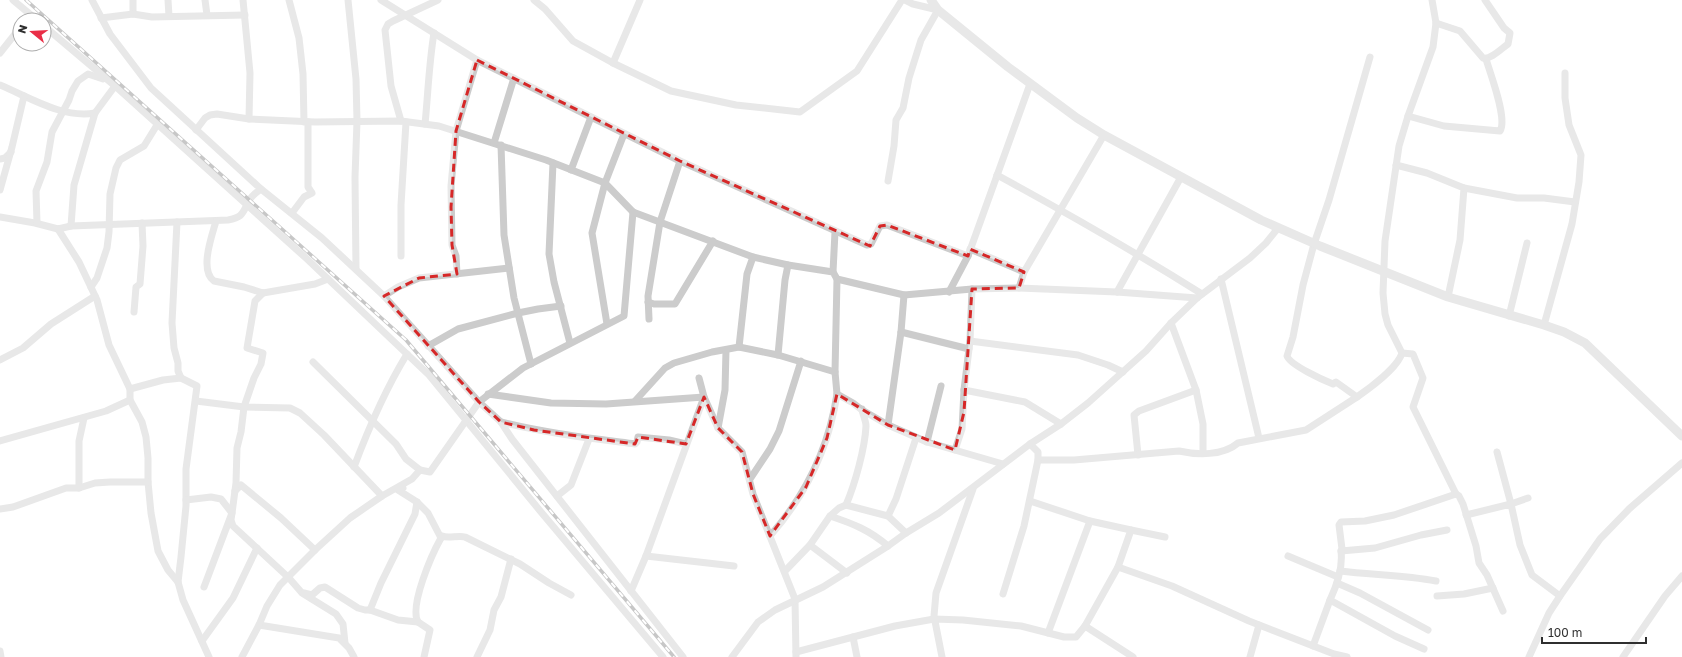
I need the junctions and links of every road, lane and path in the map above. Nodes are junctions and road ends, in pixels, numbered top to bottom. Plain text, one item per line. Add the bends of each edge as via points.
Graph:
1 (14, 0) edge
2 (92, 0) edge
3 (133, 0) edge
4 (168, 0) edge
5 (206, 0) edge
6 (243, 0) edge
7 (289, 0) edge
8 (348, 0) edge
9 (381, 0) edge
10 (438, 0) edge
11 (534, 0) edge
12 (640, 0) edge
13 (902, 0) edge
14 (905, 0) edge
15 (931, 0) edge
16 (1432, 0) edge
17 (1484, 0) edge
18 (938, 10) junction
19 (27, 12) edge
20 (133, 14) junction
21 (245, 15) junction
22 (405, 15) junction
23 (169, 16) junction
24 (208, 16) junction
25 (102, 18) junction
26 (1436, 23) junction
27 (52, 33) edge
28 (434, 33) junction
29 (12, 38) edge
30 (0, 54) edge
31 (1370, 57) dead end
32 (1486, 59) junction
33 (477, 60) junction
34 (613, 63) junction
35 (1565, 73) dead end
36 (514, 78) junction
37 (108, 81) junction
38 (1030, 84) junction
39 (0, 85) edge
40 (115, 86) junction
41 (24, 96) junction
42 (64, 110) junction
43 (95, 113) junction
44 (1408, 116) junction
45 (591, 117) junction
46 (249, 119) junction
47 (357, 121) junction
48 (404, 121) junction
49 (306, 122) junction
50 (425, 124) junction
51 (158, 125) junction
52 (196, 130) junction
53 (456, 131) junction
54 (624, 134) junction
55 (1104, 136) junction
56 (497, 144) junction
57 (11, 152) junction
58 (0, 159) edge
59 (680, 161) junction
60 (553, 162) junction
61 (1396, 165) junction
62 (571, 170) junction
63 (997, 175) junction
64 (1181, 177) junction
65 (888, 182) dead end
66 (605, 183) junction
67 (1464, 188) junction
68 (261, 189) junction
69 (0, 190) edge
70 (1575, 202) junction
71 (247, 205) junction
72 (1060, 209) junction
73 (633, 212) junction
74 (292, 213) junction
75 (0, 217) edge
76 (216, 221) junction
77 (177, 222) junction
78 (660, 222) junction
79 (37, 223) junction
80 (142, 223) junction
81 (108, 225) junction
82 (71, 226) junction
83 (1278, 228) junction
84 (58, 229) junction
85 (836, 232) junction
86 (713, 241) junction
87 (1527, 243) dead end
88 (1314, 244) junction
89 (969, 252) junction
90 (1138, 254) junction
91 (401, 256) dead end
92 (752, 257) junction
93 (788, 265) junction
94 (509, 268) junction
95 (356, 269) junction
96 (833, 272) junction
97 (1024, 272) junction
98 (1384, 272) junction
99 (457, 274) junction
100 (328, 279) junction
101 (837, 279) junction
102 (1221, 279) junction
103 (91, 287) junction
104 (1019, 288) junction
105 (972, 289) junction
106 (949, 292) junction
107 (1117, 292) junction
108 (263, 293) junction
109 (904, 295) junction
110 (95, 296) junction
111 (384, 296) junction
112 (1199, 296) junction
113 (1448, 297) junction
114 (648, 302) junction
115 (561, 306) junction
116 (134, 312) dead end
117 (518, 313) junction
118 (1509, 316) junction
119 (649, 320) dead end
120 (1171, 323) junction
121 (607, 324) junction
122 (1544, 325) junction
123 (901, 332) junction
124 (970, 341) junction
125 (570, 343) junction
126 (428, 346) junction
127 (739, 347) junction
128 (968, 349) junction
129 (726, 350) junction
130 (1402, 353) junction
131 (407, 354) junction
132 (778, 355) junction
133 (0, 360) edge
134 (801, 361) junction
135 (313, 362) dead end
136 (531, 364) junction
137 (835, 372) junction
138 (1123, 372) junction
139 (181, 378) junction
140 (699, 378) dead end
141 (941, 386) dead end
142 (130, 389) junction
143 (964, 390) junction
144 (1196, 390) junction
145 (488, 394) junction
146 (837, 394) junction
147 (704, 397) junction
148 (1357, 397) junction
149 (130, 400) junction
150 (196, 401) junction
151 (479, 402) junction
152 (635, 402) junction
153 (244, 407) junction
154 (862, 410) junction
155 (84, 418) junction
156 (372, 420) junction
157 (465, 421) junction
158 (501, 422) junction
159 (1061, 424) junction
160 (888, 425) junction
161 (718, 428) junction
162 (1682, 436) edge
163 (916, 438) junction
164 (1259, 438) junction
165 (589, 439) junction
166 (0, 440) edge
167 (927, 442) junction
168 (686, 444) junction
169 (1030, 444) junction
170 (955, 450) junction
171 (1497, 452) dead end
172 (1203, 453) junction
173 (1138, 455) junction
174 (1038, 460) junction
175 (1682, 463) edge
176 (1003, 464) junction
177 (354, 467) junction
178 (420, 470) junction
179 (430, 472) junction
180 (750, 479) junction
181 (148, 482) junction
182 (79, 488) junction
183 (973, 489) junction
184 (235, 491) junction
185 (1456, 494) junction
186 (382, 496) junction
187 (558, 496) junction
188 (1528, 498) dead end
189 (186, 500) junction
190 (1030, 501) junction
191 (417, 502) junction
192 (1511, 504) junction
193 (846, 505) junction
194 (0, 510) edge
195 (232, 513) junction
196 (1466, 515) junction
197 (830, 516) junction
198 (888, 516) junction
199 (1090, 521) junction
200 (1130, 530) junction
201 (1447, 530) dead end
202 (906, 533) junction
203 (770, 536) junction
204 (441, 538) junction
205 (1165, 538) dead end
206 (810, 545) junction
207 (888, 546) junction
208 (257, 548) junction
209 (315, 550) junction
210 (1340, 551) junction
211 (646, 556) junction
212 (1288, 556) dead end
213 (511, 559) junction
214 (734, 566) dead end
215 (1118, 567) junction
216 (785, 571) junction
217 (847, 573) junction
218 (1682, 576) edge
219 (1338, 577) junction
220 (289, 578) junction
221 (1436, 581) dead end
222 (178, 582) junction
223 (204, 587) dead end
224 (1493, 588) junction
225 (631, 591) junction
226 (302, 593) junction
227 (571, 594) dead end
228 (1003, 594) dead end
229 (1437, 596) dead end
230 (1560, 596) junction
231 (795, 599) junction
232 (1330, 600) junction
233 (370, 610) junction
234 (1503, 611) dead end
235 (934, 619) junction
236 (418, 622) junction
237 (259, 625) junction
238 (1085, 626) junction
239 (1259, 626) junction
240 (1428, 630) dead end
241 (1048, 633) junction
242 (853, 637) junction
243 (202, 641) junction
244 (345, 643) junction
245 (1312, 646) junction
246 (1424, 649) dead end
247 (0, 651) edge
248 (796, 655) edge
249 (1, 657) edge
250 (209, 657) edge
251 (242, 657) edge
252 (354, 657) edge
253 (424, 657) edge
254 (477, 657) edge
255 (663, 657) edge
256 (683, 657) edge
257 (732, 657) edge
258 (857, 657) edge
259 (942, 657) edge
260 (1133, 657) edge
261 (1250, 657) edge
262 (1347, 657) edge
263 (1529, 657) edge
264 (1623, 657) edge

1 - 19 street
2 - 25 street
3 - 20 street
4 - 23 street
5 - 24 street
6 - 21 street
7 - 49 street via 299,38
8 - 47 street via 356,79
9 - 22 street
10 - 22 street
11 - 34 street via 573,41
12 - 34 street
13 - 34 street via 857,71 800,112 736,105 671,91
14 - 18 street
15 - 18 street
16 - 26 street
17 - 32 street via 1510,33 1508,44
18 - 38 street
18 - 65 street via 921,40 903,108 896,120
20 - 23 street
20 - 25 street
21 - 24 street
21 - 46 street via 250,73
22 - 28 street
22 - 48 street via 388,24 385,30 392,86
23 - 24 street
25 - 52 street via 110,34 150,88
26 - 32 street via 1460,32
26 - 44 street via 1433,47
27 - 37 street
28 - 33 street
28 - 50 street
29 - 30 street
31 - 88 street
32 - 44 street via 1503,125 1500,131 1444,126
33 - 36 street
33 - 53 street
35 - 70 street via 1565,98 1570,125 1581,155
36 - 45 street
36 - 56 street
37 - 40 street
37 - 42 street via 88,74 78,81
38 - 55 street
38 - 63 street
39 - 41 street
40 - 43 street
40 - 51 street
41 - 42 street via 59,111
41 - 57 street
42 - 43 street
42 - 79 street via 52,132 43,177 36,191
43 - 82 street via 74,185
44 - 61 street
45 - 54 street
45 - 62 street
46 - 49 street
46 - 52 street via 210,114
47 - 48 street
47 - 49 street
47 - 95 street
48 - 50 street
48 - 91 street
49 - 74 street via 308,187 312,193 304,197
50 - 53 street
51 - 71 street
51 - 81 street via 144,146 120,160 116,168 111,184
52 - 68 street
53 - 56 street
53 - 99 street via 451,207 452,246 456,256
54 - 59 street
54 - 66 street
55 - 64 street
55 - 72 street
56 - 60 street
56 - 94 street
57 - 58 street
57 - 69 street
59 - 78 street
59 - 85 street
60 - 62 street
60 - 115 street via 549,254
61 - 67 street via 1427,173
61 - 98 street via 1385,241
62 - 66 street
63 - 72 street
63 - 89 street
64 - 83 street
64 - 90 street
66 - 73 street
66 - 121 street via 592,233
67 - 70 street via 1517,198
67 - 113 street via 1460,240
68 - 71 street
68 - 74 street
70 - 122 street via 1572,224
71 - 76 street via 238,218
71 - 100 street
72 - 90 street
72 - 97 street
73 - 78 street
73 - 121 street via 624,316
74 - 95 street
75 - 79 street
76 - 77 street
76 - 108 street via 206,265 210,279
77 - 80 street
77 - 139 street via 172,323 174,348
78 - 86 street
78 - 114 street
79 - 84 street
80 - 81 street
80 - 116 street via 140,284 134,292
81 - 82 street
81 - 103 street via 107,248 97,278
82 - 84 street
83 - 88 street
83 - 102 street via 1250,258
84 - 103 street
85 - 89 street via 867,245 871,244 880,226 887,226
85 - 96 street
86 - 92 street
86 - 114 street via 675,304
87 - 118 street
88 - 98 street
88 - 148 street via 1287,356 1290,361 1313,375 1333,384 1336,382
89 - 97 street
89 - 106 street
90 - 107 street
90 - 112 street
92 - 93 street
92 - 127 street via 747,274
93 - 96 street
93 - 132 street
94 - 99 street
94 - 117 street
95 - 111 street
96 - 101 street
97 - 104 street
98 - 113 street
98 - 130 street via 1385,314
99 - 111 street via 419,278
100 - 108 street via 315,284
100 - 131 street
101 - 109 street
101 - 137 street
102 - 112 street
102 - 164 street
103 - 110 street
104 - 105 street
104 - 107 street
105 - 106 street
105 - 124 street
106 - 109 street
107 - 112 street
108 - 153 street via 255,301 247,348 263,353
109 - 123 street
110 - 133 street via 51,324 23,348
110 - 142 street via 109,345
111 - 126 street
112 - 120 street
113 - 118 street
114 - 119 street
115 - 117 street
115 - 125 street
117 - 126 street via 458,329
117 - 136 street
118 - 122 street
120 - 138 street
120 - 144 street
121 - 125 street
122 - 162 street via 1586,343
123 - 128 street
123 - 160 street
124 - 128 street
124 - 138 street via 1078,355
125 - 136 street
126 - 151 street
127 - 129 street
127 - 132 street
128 - 143 street
129 - 152 street via 674,362 665,368
129 - 161 street via 725,390
130 - 148 street via 1400,359 1382,378
130 - 185 street via 1413,354 1424,378 1413,407
131 - 156 street
131 - 157 street via 429,375
132 - 134 street
134 - 137 street
134 - 180 street via 779,431
135 - 156 street
136 - 145 street
137 - 146 street
138 - 159 street
139 - 142 street
139 - 150 street via 197,386
140 - 147 street
141 - 167 street
142 - 149 street
143 - 159 street via 1025,402
143 - 170 street via 962,429
144 - 172 street via 1203,424
144 - 173 street via 1134,415
145 - 151 street
145 - 152 street via 551,404
146 - 154 street
146 - 203 street via 827,438 806,487 786,518
147 - 152 street
147 - 161 street
147 - 168 street
148 - 164 street via 1306,430
149 - 155 street
149 - 181 street via 142,422 146,437
150 - 153 street
150 - 189 street via 186,469
151 - 157 street
151 - 158 street
153 - 177 street via 287,407 300,413
153 - 184 street via 237,448
154 - 160 street
154 - 193 street via 866,425 864,440
155 - 166 street
155 - 182 street via 79,441
156 - 177 street
156 - 178 street via 396,444 406,459
157 - 179 street
157 - 255 street
158 - 165 street
158 - 187 street
159 - 169 street
160 - 163 street
161 - 180 street via 742,452
163 - 167 street
163 - 198 street
164 - 172 street via 1238,443 1231,449 1221,452
165 - 168 street via 635,444 638,437
165 - 187 street via 571,485
167 - 170 street
168 - 211 street
169 - 174 street via 1038,452
169 - 176 street
170 - 176 street
171 - 192 street
172 - 173 street via 1179,451
173 - 174 street
174 - 190 street
175 - 230 street via 1629,509 1600,539
176 - 183 street
177 - 186 street
178 - 179 street
178 - 186 street via 412,479
179 - 191 street via 398,490
180 - 203 street via 753,494
181 - 182 street via 95,483
181 - 222 street via 158,551
182 - 194 street via 66,488
183 - 202 street
183 - 235 street via 936,593
184 - 195 street
184 - 209 street via 241,485
185 - 196 street via 1463,504
185 - 210 street via 1394,515 1365,521 1342,522 1339,525 1342,549
186 - 209 street via 350,518
187 - 225 street
188 - 192 street
189 - 195 street via 219,498
189 - 222 street
190 - 199 street
190 - 228 street
191 - 204 street via 428,513
191 - 233 street via 415,514
192 - 196 street
192 - 230 street via 1520,545 1532,575
193 - 197 street
193 - 198 street
195 - 208 street via 233,526
195 - 223 street
196 - 224 street via 1479,563
197 - 206 street
197 - 207 street via 856,524
198 - 202 street
199 - 200 street
199 - 241 street
200 - 205 street
200 - 215 street
201 - 210 street via 1374,548
202 - 207 street
203 - 216 street
204 - 213 street via 465,537
204 - 236 street via 420,587 416,614
206 - 216 street
206 - 217 street
207 - 217 street
208 - 220 street
208 - 243 street via 233,598
209 - 220 street
210 - 219 street
211 - 214 street
211 - 225 street
212 - 219 street
213 - 227 street
213 - 254 street via 490,630
215 - 238 street
215 - 239 street via 1172,586
216 - 231 street
217 - 231 street via 808,595
218 - 264 street
219 - 221 street via 1408,576
219 - 232 street
219 - 240 street via 1360,593
220 - 226 street
220 - 237 street via 273,595
222 - 243 street via 183,600
224 - 229 street
224 - 234 street
225 - 256 street
226 - 233 street via 312,595 324,587 358,608
226 - 244 street via 336,614 343,624
230 - 263 street via 1549,613
231 - 248 street
231 - 257 street via 758,622
232 - 245 street
232 - 246 street
233 - 236 street via 398,620
235 - 241 street via 1021,626
235 - 242 street
235 - 259 street
236 - 253 street via 430,630
237 - 244 street via 339,638
237 - 251 street
238 - 241 street via 1076,637
238 - 260 street
239 - 245 street
239 - 261 street
242 - 248 street
242 - 258 street
243 - 250 street
244 - 252 street
245 - 262 street
247 - 249 street

